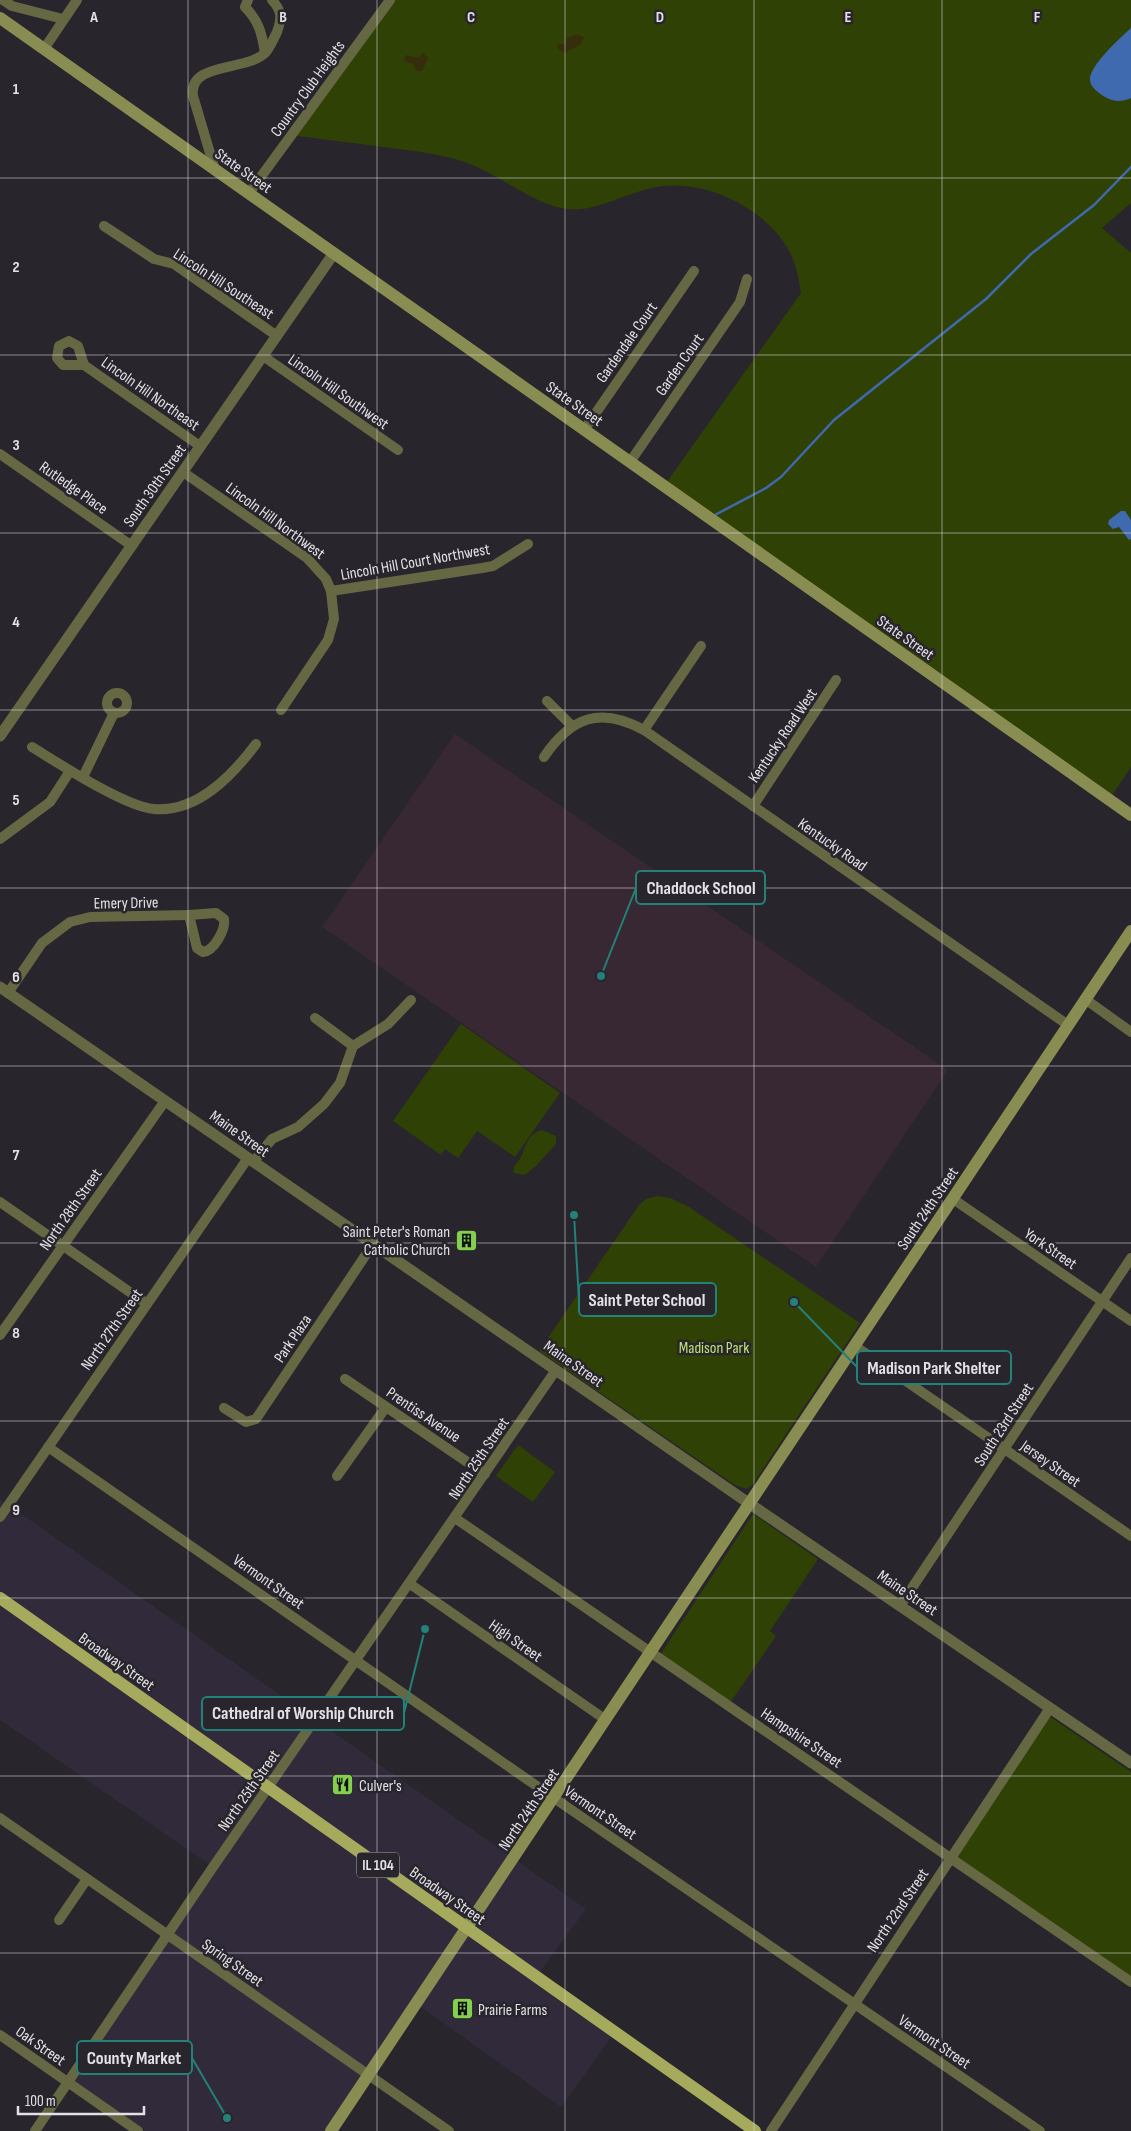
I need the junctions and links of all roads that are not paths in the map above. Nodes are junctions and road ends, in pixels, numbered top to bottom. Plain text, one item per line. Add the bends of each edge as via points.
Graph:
1 (3, 0) edge
2 (77, 0) edge
3 (248, 0) edge
4 (272, 0) edge
5 (390, 0) edge
6 (15, 3) edge
7 (0, 18) edge
8 (64, 19) junction
9 (44, 49) junction
10 (265, 53) junction
11 (215, 170) junction
12 (249, 194) junction
13 (104, 226) dead end
14 (334, 253) junction
15 (694, 271) dead end
16 (747, 279) dead end
17 (276, 336) junction
18 (263, 356) junction
19 (84, 365) dead end
20 (584, 430) junction
21 (200, 446) junction
22 (398, 450) dead end
23 (0, 454) edge
24 (630, 462) junction
25 (182, 472) junction
26 (528, 544) dead end
27 (132, 546) junction
28 (331, 591) junction
29 (701, 646) dead end
30 (836, 680) dead end
31 (547, 701) dead end
32 (281, 710) dead end
33 (114, 713) dead end
34 (572, 726) junction
35 (644, 730) junction
36 (0, 736) edge
37 (256, 744) dead end
38 (32, 747) dead end
39 (544, 757) dead end
40 (70, 771) junction
41 (83, 777) junction
42 (753, 806) junction
43 (1131, 815) edge
44 (0, 839) edge
45 (189, 915) dead end
46 (1131, 931) edge
47 (4, 990) edge
48 (1085, 999) junction
49 (411, 1000) dead end
50 (315, 1018) dead end
51 (1068, 1025) junction
52 (1131, 1032) edge
53 (353, 1046) junction
54 (165, 1101) junction
55 (251, 1160) junction
56 (953, 1199) junction
57 (0, 1202) edge
58 (373, 1244) junction
59 (63, 1246) junction
60 (1131, 1258) edge
61 (1102, 1301) junction
62 (147, 1304) junction
63 (1131, 1321) edge
64 (0, 1335) edge
65 (855, 1346) junction
66 (556, 1370) junction
67 (345, 1379) dead end
68 (386, 1407) junction
69 (224, 1408) dead end
70 (48, 1447) junction
71 (1005, 1449) junction
72 (485, 1474) junction
73 (338, 1476) dead end
74 (750, 1504) junction
75 (0, 1517) edge
76 (455, 1518) junction
77 (1131, 1536) edge
78 (410, 1584) junction
79 (0, 1598) edge
80 (900, 1606) junction
81 (651, 1652) junction
82 (357, 1660) junction
83 (1050, 1708) junction
84 (606, 1720) junction
85 (1131, 1763) edge
86 (268, 1787) junction
87 (554, 1798) junction
88 (2, 1822) edge
89 (950, 1857) junction
90 (87, 1879) junction
91 (58, 1920) dead end
92 (468, 1928) junction
93 (167, 1934) junction
94 (1131, 1982) edge
95 (854, 2003) junction
96 (0, 2035) edge
97 (368, 2075) junction
98 (68, 2082) junction
99 (35, 2131) edge
100 (138, 2131) edge
101 (331, 2131) edge
102 (449, 2131) edge
103 (755, 2131) edge
104 (771, 2131) edge
105 (1040, 2131) edge

1 - 6 street
2 - 8 street
3 - 10 street via 245,7 256,19
4 - 10 street via 279,8 281,19
5 - 12 street, Country Club Heights
6 - 8 street
7 - 9 main road, State Street
8 - 9 street
9 - 11 main road, State Street
10 - 11 street via 246,63 206,72 196,79 193,86 193,96
11 - 12 main road, State Street
12 - 14 main road, State Street
13 - 17 street, Lincoln Hill Southeast via 154,259 174,264
14 - 17 street, South 30th Street
14 - 20 main road, State Street
15 - 20 street, Gardendale Court
16 - 24 street, Garden Court via 740,302
17 - 18 street, South 30th Street
18 - 21 street, South 30th Street
18 - 22 street, Lincoln Hill Southwest
19 - 21 street, Lincoln Hill Northeast
20 - 24 main road, State Street
21 - 25 street, South 30th Street
23 - 27 street, Rutledge Place
24 - 43 main road, State Street
25 - 27 street, South 30th Street
25 - 28 street, Lincoln Hill Northwest via 308,558 321,571
26 - 28 street, Lincoln Hill Court Northwest via 493,566
27 - 36 street, South 30th Street
28 - 32 street, Lincoln Hill Northwest via 334,619 328,640
29 - 35 street
30 - 42 street, Kentucky Road West
31 - 34 street
33 - 41 street
34 - 35 street, Kentucky Road via 603,717 622,719
34 - 39 street, Kentucky Road via 559,736
35 - 42 street, Kentucky Road
37 - 41 street via 218,787 201,797 168,808 154,810 130,803
38 - 40 street
40 - 41 street
40 - 44 street via 46,806
42 - 51 street, Kentucky Road
45 - 47 street, Emery Drive via 90,917 70,922 42,943
46 - 48 main road, South 24th Street
47 - 54 street, Maine Street
48 - 51 main road, South 24th Street
48 - 52 street
49 - 53 street via 388,1024
50 - 53 street
51 - 56 main road, South 24th Street
53 - 55 street, North 27th Street via 345,1074 324,1104 298,1127 272,1139
54 - 55 street, Maine Street
54 - 59 street, North 28th Street
55 - 58 street, Maine Street
55 - 62 street, North 27th Street
56 - 61 street, York Street
56 - 65 main road, South 24th Street
57 - 59 street
58 - 66 street, Maine Street
58 - 69 street, Park Plaza via 256,1419 246,1422
59 - 62 street
59 - 64 street, North 28th Street
60 - 61 street, South 23rd Street
61 - 63 street, York Street
61 - 71 street, South 23rd Street
62 - 70 street, North 27th Street
65 - 71 street, Jersey Street
65 - 74 main road, South 24th Street
66 - 72 street, North 25th Street
66 - 74 street, Maine Street
67 - 68 street, Prentiss Avenue
68 - 72 street, Prentiss Avenue
68 - 73 street
70 - 75 street, North 27th Street
70 - 82 street, Vermont Street
71 - 77 street, Jersey Street
71 - 80 street, South 23rd Street
72 - 76 street, North 25th Street
74 - 80 street, Maine Street
74 - 81 main road, North 24th Street
76 - 78 street, North 25th Street
76 - 81 street, Hampshire Street
78 - 82 street, North 25th Street
78 - 84 street, High Street
79 - 86 main road, Broadway Street / IL 104
80 - 83 street, Maine Street
81 - 84 main road, North 24th Street
81 - 89 street, Hampshire Street
82 - 86 street, North 25th Street
82 - 87 street, Vermont Street
83 - 85 street, Maine Street
83 - 89 street, North 22nd Street
84 - 87 main road, North 24th Street
86 - 92 main road, Broadway Street / IL 104
86 - 93 street, North 25th Street
87 - 92 main road, North 24th Street
87 - 95 street, Vermont Street
88 - 90 street, Spring Street
89 - 94 street, Hampshire Street
89 - 95 street, North 22nd Street
90 - 91 street
90 - 93 street, Spring Street
92 - 97 main road, North 24th Street
92 - 103 main road, Broadway Street / IL 104
93 - 97 street, Spring Street
93 - 98 street, North 25th Street
95 - 104 street, North 22nd Street
95 - 105 street, Vermont Street
96 - 98 street, Oak Street
97 - 101 main road, North 24th Street
97 - 102 street, Spring Street
98 - 99 street, North 25th Street
98 - 100 street, Oak Street

